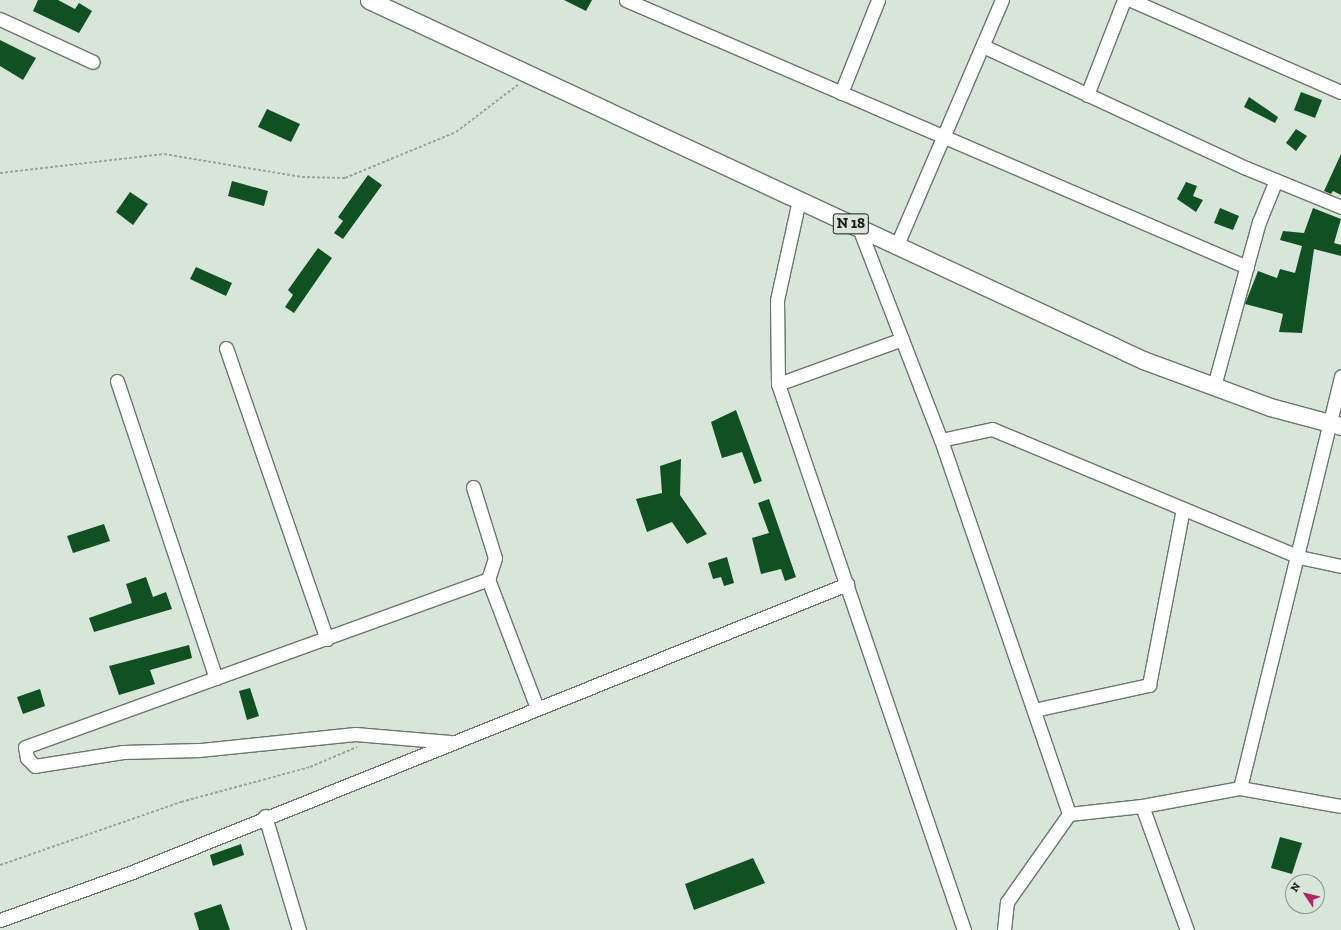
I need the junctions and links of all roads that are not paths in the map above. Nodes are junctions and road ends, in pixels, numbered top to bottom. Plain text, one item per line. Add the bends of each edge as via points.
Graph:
1 (369, 0) edge
2 (626, 0) edge
3 (878, 0) edge
4 (1002, 0) edge
5 (1124, 0) edge
6 (1131, 0) edge
7 (0, 19) edge
8 (982, 46) junction
9 (93, 62) dead end
10 (1341, 92) edge
11 (841, 93) junction
12 (1087, 95) junction
13 (945, 135) junction
14 (1276, 180) junction
15 (799, 200) junction
16 (1341, 208) edge
17 (859, 228) junction
18 (896, 246) junction
19 (1247, 267) junction
20 (902, 339) junction
21 (226, 348) dead end
22 (1341, 376) edge
23 (117, 381) dead end
24 (778, 384) junction
25 (1214, 386) junction
26 (1335, 425) edge
27 (941, 440) junction
28 (473, 487) dead end
29 (1183, 508) junction
30 (1299, 557) junction
31 (1341, 566) edge
32 (488, 579) junction
33 (847, 584) junction
34 (327, 639) junction
35 (216, 678) junction
36 (537, 708) junction
37 (1034, 710) junction
38 (450, 742) junction
39 (1240, 788) junction
40 (1142, 806) junction
41 (1341, 806) edge
42 (1069, 814) junction
43 (265, 816) junction
44 (0, 920) edge
45 (299, 930) edge
46 (964, 930) edge
47 (1004, 930) edge
48 (1187, 930) edge

1 - 15 main road, N 18
2 - 11 street
3 - 11 street
4 - 8 street
5 - 12 street
6 - 10 street
7 - 9 street
8 - 12 street
8 - 13 street
11 - 13 street
12 - 14 street
13 - 18 street
13 - 19 street via 1116,213
14 - 16 street
14 - 19 street
15 - 17 main road, N 18
15 - 24 street via 777,300
17 - 18 main road, N 18
17 - 20 street
18 - 25 main road, N 18 via 1143,360
19 - 25 street
20 - 24 street
20 - 27 street
21 - 34 street
22 - 26 street
23 - 35 street
24 - 33 street
25 - 26 main road, N 18 via 1270,407
26 - 30 street
27 - 29 street via 992,429
27 - 37 street
28 - 32 street via 495,558
29 - 30 street
29 - 37 street via 1149,685
30 - 31 street
30 - 39 street
32 - 34 street
32 - 36 street
33 - 36 street
33 - 46 street
34 - 35 street
35 - 38 street via 25,747 27,758 35,766 123,752 199,750 355,734
36 - 38 street
37 - 42 street
38 - 43 street
39 - 40 street
39 - 41 street
40 - 42 street
40 - 48 street
42 - 47 street via 1006,902
43 - 44 street via 135,871
43 - 45 street

